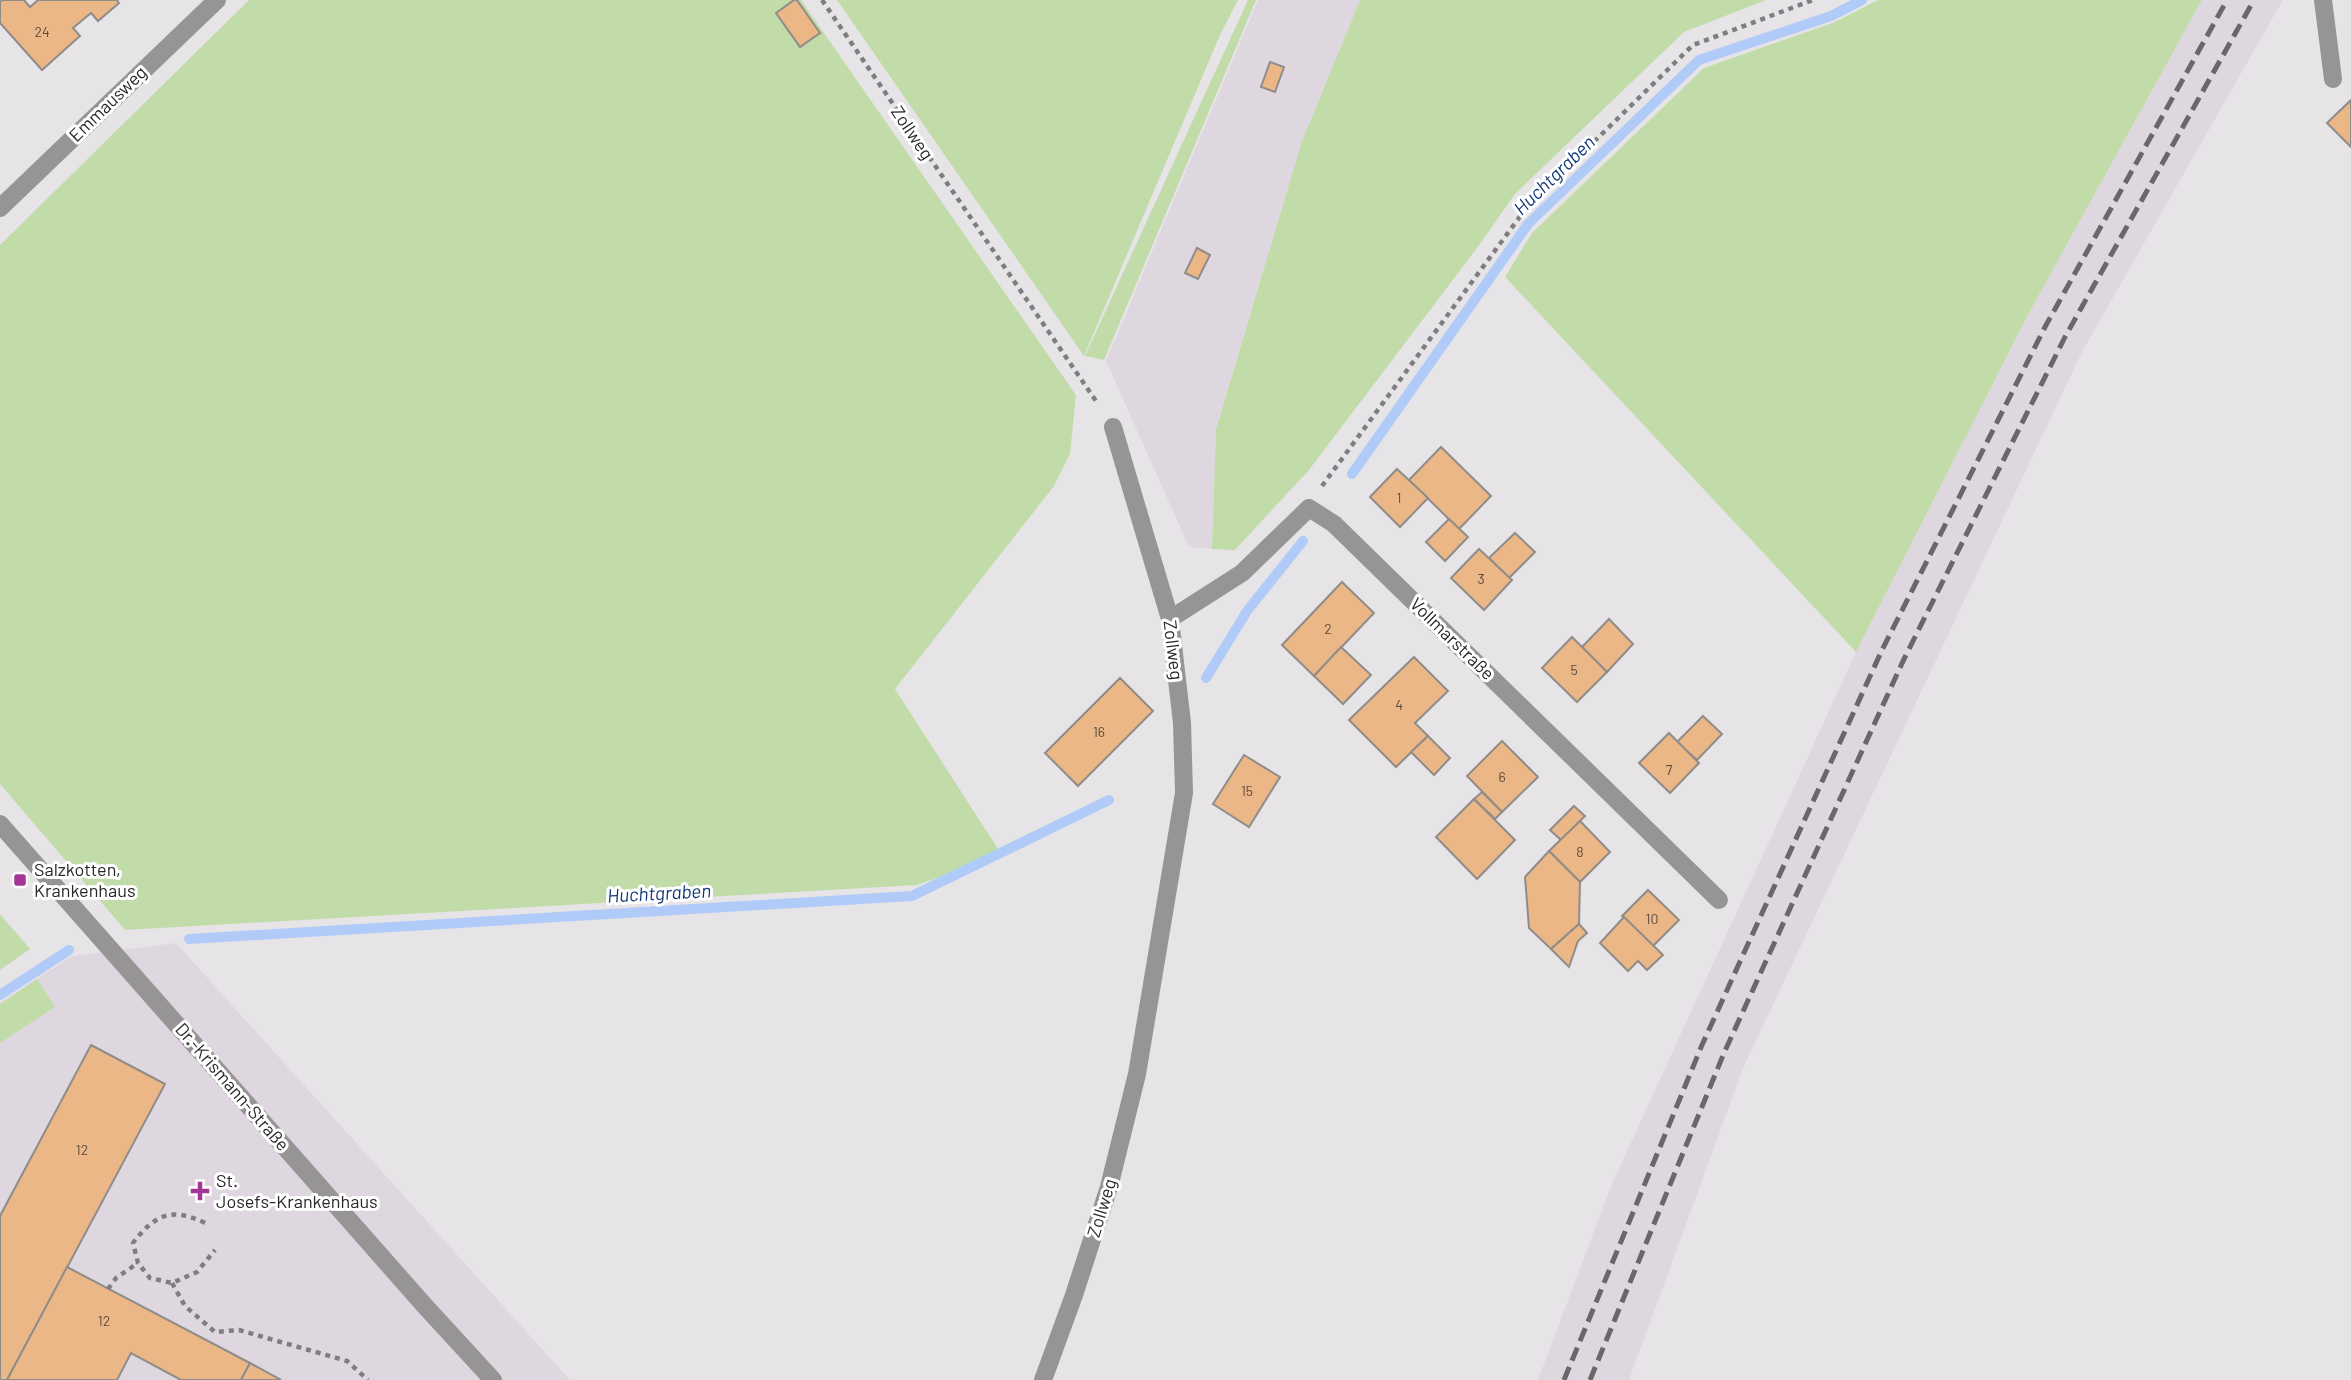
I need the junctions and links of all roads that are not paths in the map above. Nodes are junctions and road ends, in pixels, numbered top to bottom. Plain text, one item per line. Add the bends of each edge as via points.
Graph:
1 (217, 0) edge
2 (2323, 0) edge
3 (2333, 79) dead end
4 (0, 208) edge
5 (1114, 427) road end
6 (1170, 619) junction
7 (0, 824) edge
8 (1719, 900) dead end
9 (494, 1380) edge
10 (1043, 1380) edge

1 - 4 street, Emmausweg
2 - 3 street
5 - 6 street, Zollweg
6 - 8 street, Vollmarstraße via 1242,573 1309,508 1335,524
6 - 10 street, Zollweg via 1182,723 1184,793 1142,1047 1109,1187
7 - 9 street, Dr.-Krismann-Straße

